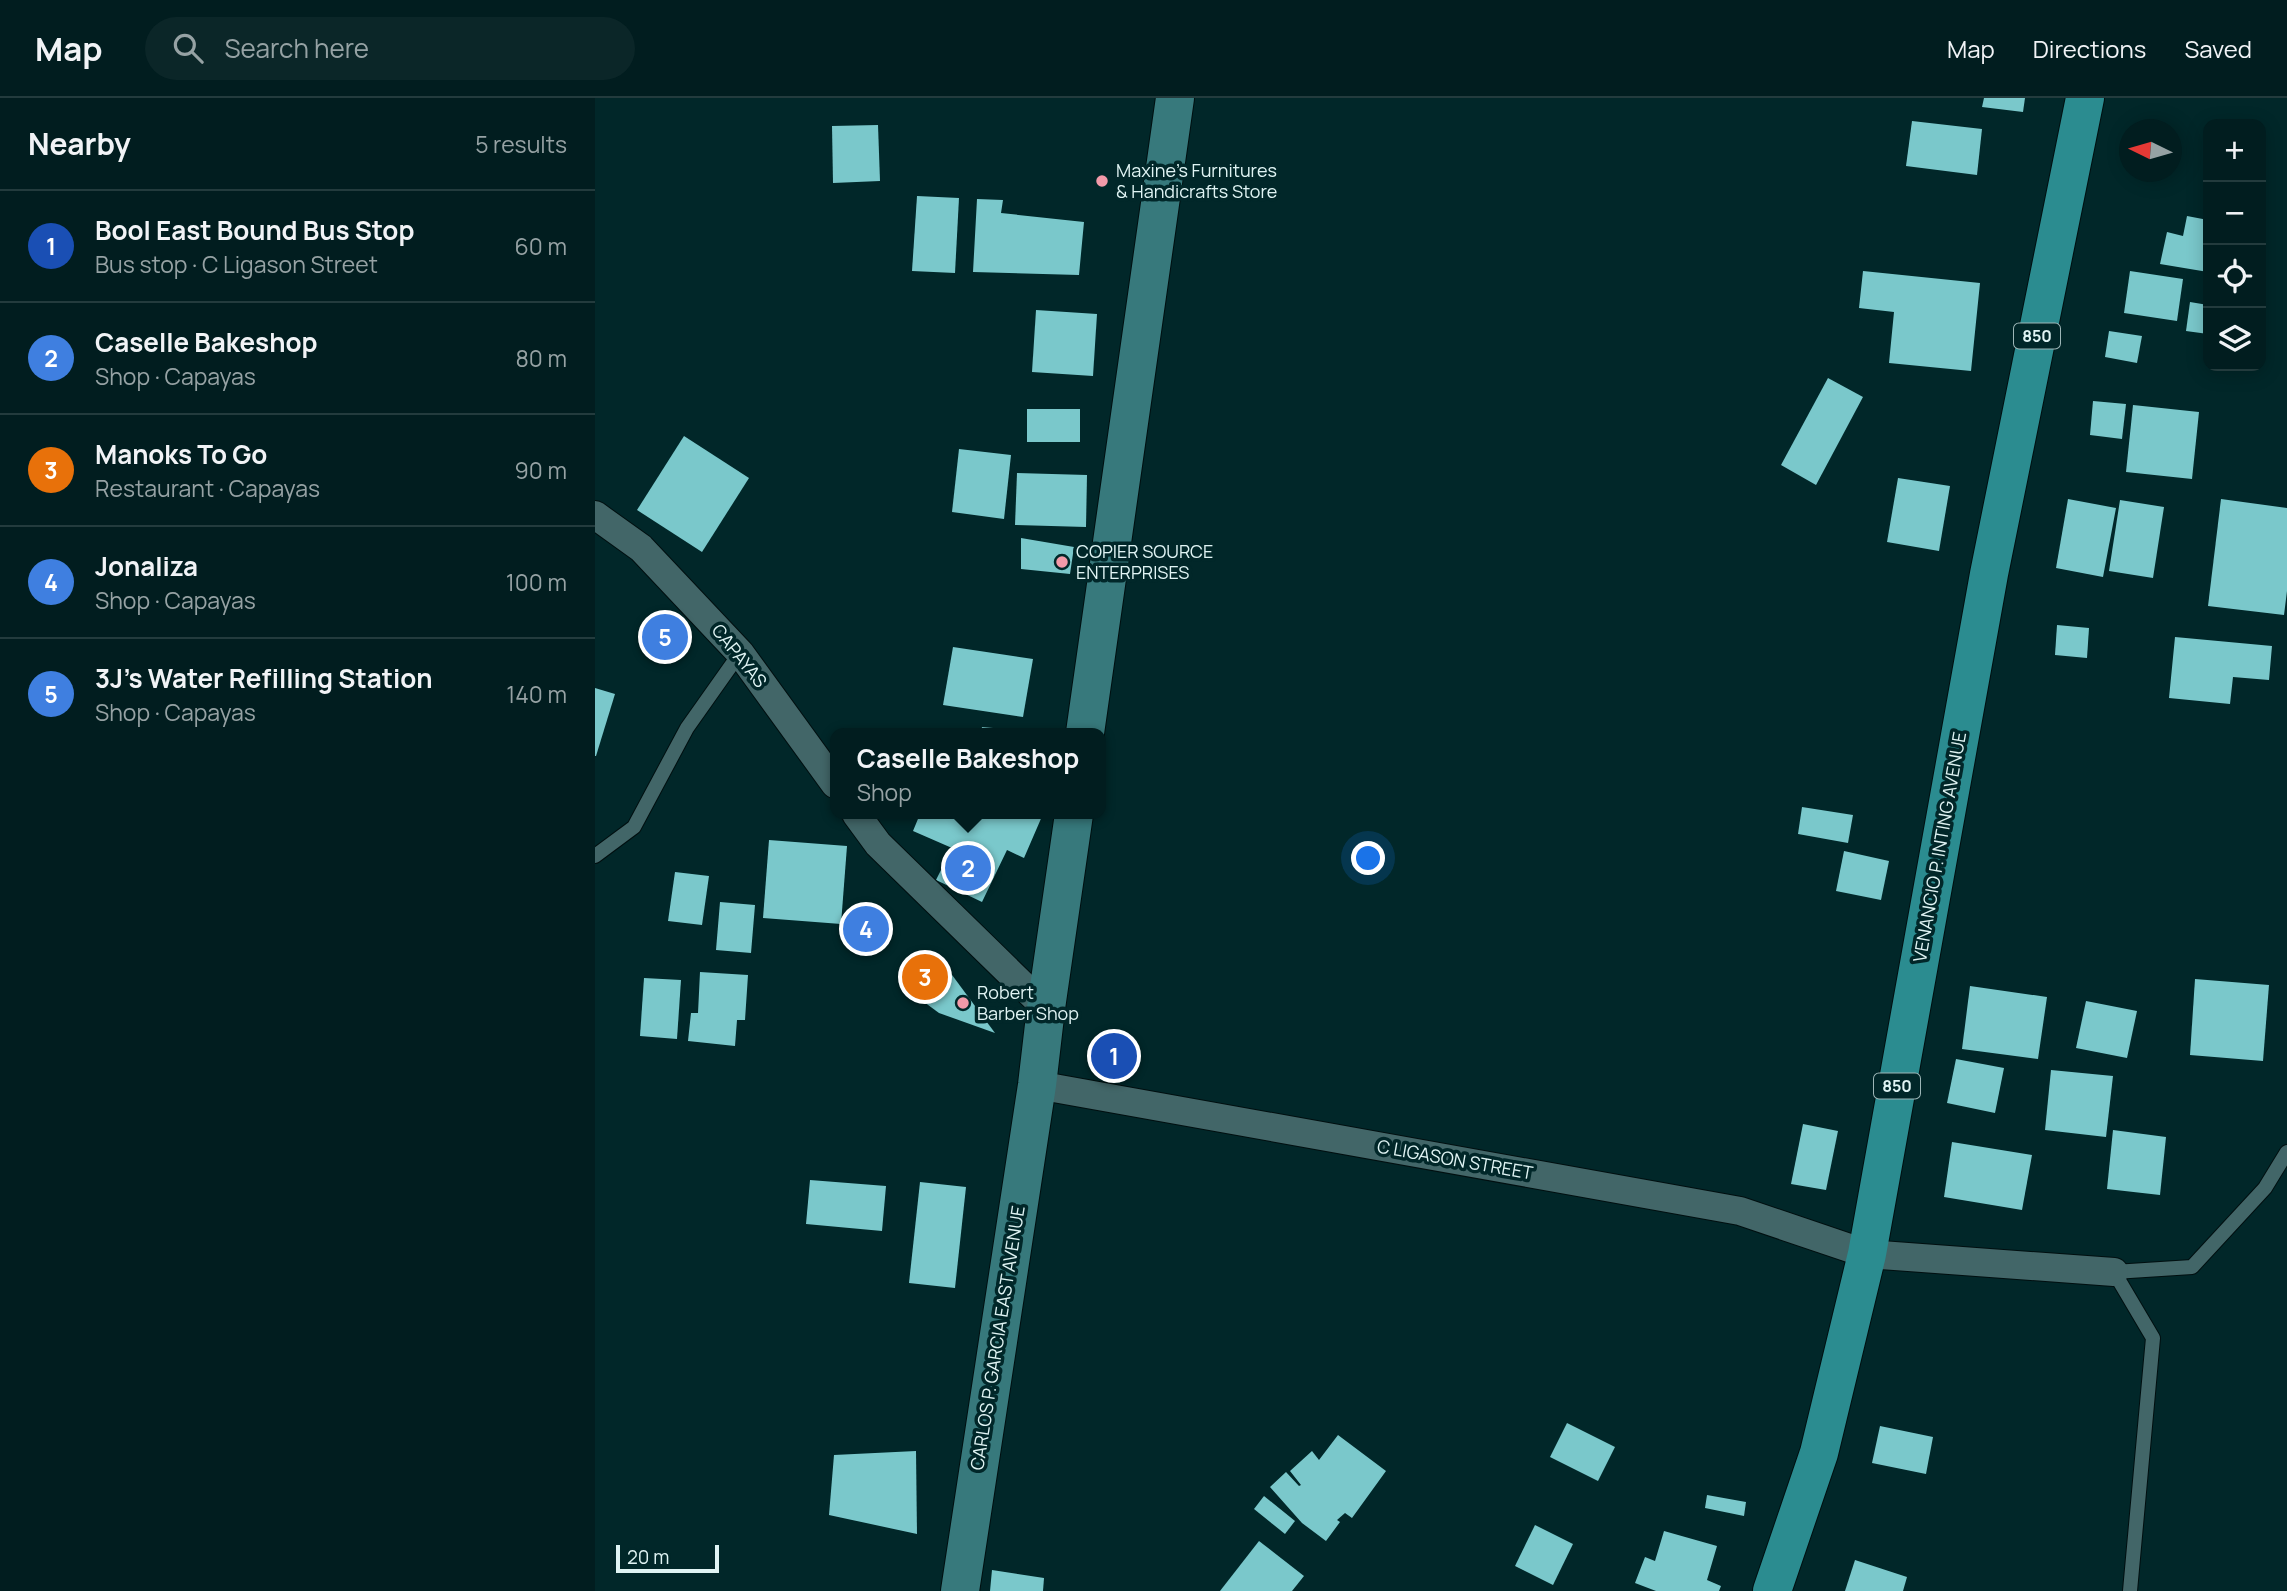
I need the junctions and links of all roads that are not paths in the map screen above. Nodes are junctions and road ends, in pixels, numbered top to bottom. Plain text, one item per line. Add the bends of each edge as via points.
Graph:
1 (1175, 98) edge
2 (2085, 98) edge
3 (595, 515) edge
4 (740, 653) junction
5 (1086, 728) edge
6 (830, 777) edge
7 (860, 819) edge
8 (1073, 819) edge
9 (595, 856) edge
10 (1046, 1008) junction
11 (1037, 1085) junction
12 (2287, 1152) edge
13 (1867, 1254) junction
14 (2114, 1272) junction
15 (960, 1591) edge
16 (1772, 1591) edge
17 (2130, 1591) edge

1 - 5 main road
2 - 13 main road, VENANCIO P. INTING AVENUE / 850 via 1989,574
3 - 4 street, CAPAYAS via 641,548
4 - 6 street, CAPAYAS
4 - 9 lane via 687,729 635,827
7 - 10 street via 878,844
8 - 10 main road, CARLOS P. GARCIA EAST AVENUE
10 - 11 main road, CARLOS P. GARCIA EAST AVENUE
11 - 13 street, C LIGASON STREET via 1740,1211
11 - 15 main road, CARLOS P. GARCIA EAST AVENUE
12 - 14 lane via 2265,1188 2192,1267
13 - 14 street, C LIGASON STREET
13 - 16 main road, VENANCIO P. INTING AVENUE / 850 via 1819,1452
14 - 17 lane via 2153,1338

